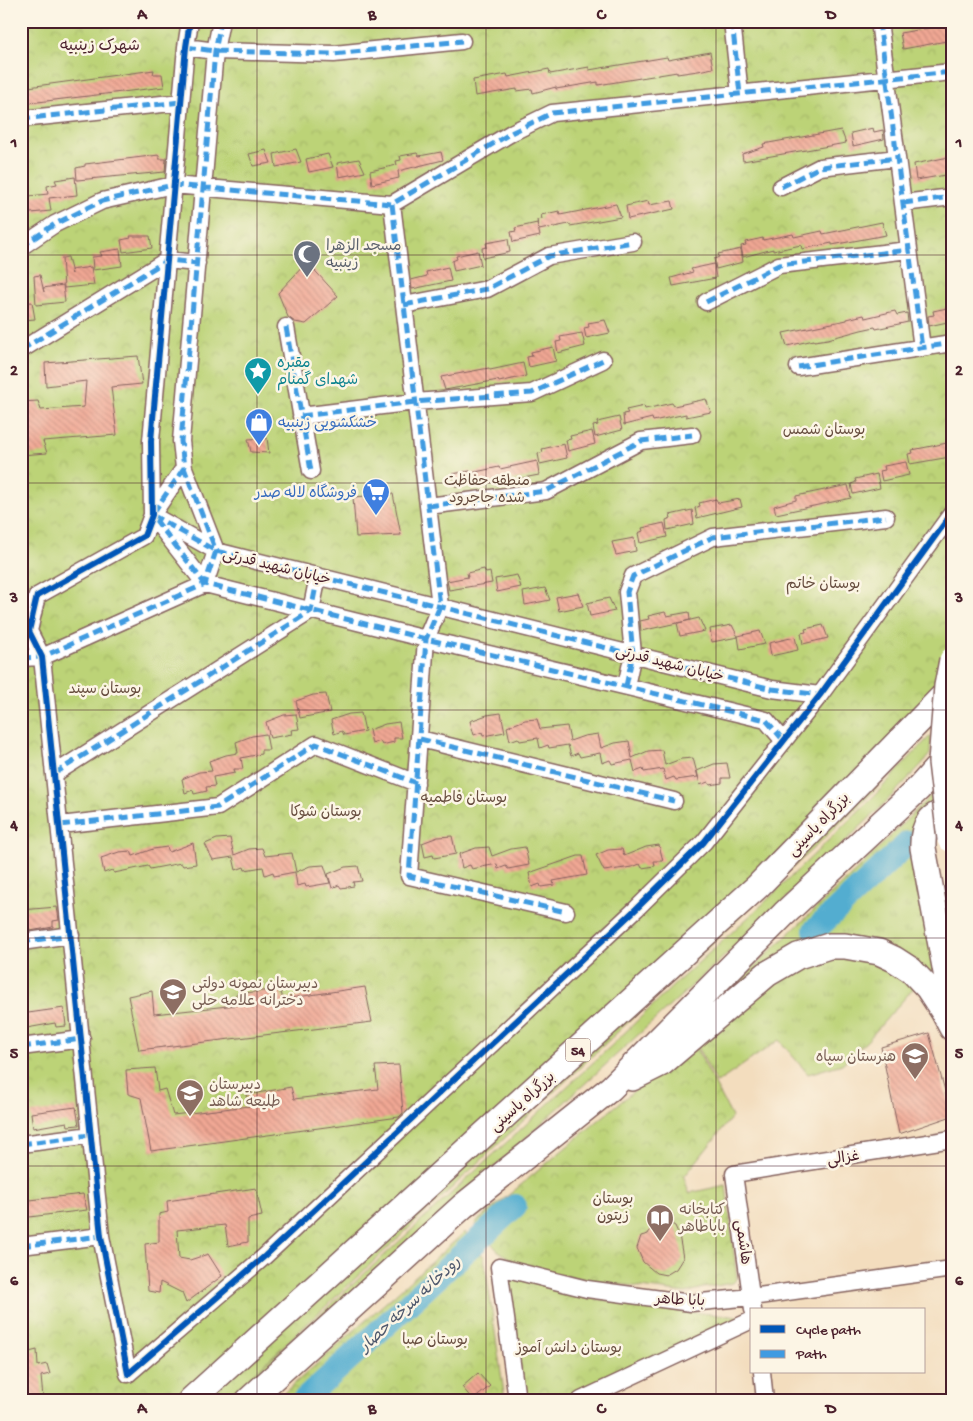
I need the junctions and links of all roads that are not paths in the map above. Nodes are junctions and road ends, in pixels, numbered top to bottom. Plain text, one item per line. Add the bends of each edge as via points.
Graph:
1 (190, 21) edge
2 (221, 21) edge
3 (732, 21) edge
4 (879, 21) edge
5 (462, 41) dead end
6 (186, 47) junction
7 (215, 51) junction
8 (952, 72) edge
9 (886, 79) junction
10 (740, 94) junction
11 (181, 102) junction
12 (21, 119) edge
13 (897, 158) junction
14 (173, 185) junction
15 (204, 187) junction
16 (781, 187) dead end
17 (952, 197) edge
18 (902, 203) junction
19 (392, 204) junction
20 (633, 242) dead end
21 (21, 247) edge
22 (909, 250) junction
23 (167, 260) junction
24 (197, 263) junction
25 (706, 302) dead end
26 (404, 305) junction
27 (286, 327) dead end
28 (952, 343) edge
29 (922, 348) junction
30 (21, 350) edge
31 (603, 360) dead end
32 (798, 367) dead end
33 (415, 402) junction
34 (301, 416) junction
35 (692, 435) dead end
36 (184, 468) junction
37 (311, 471) dead end
38 (428, 506) junction
39 (952, 513) edge
40 (152, 515) junction
41 (886, 516) dead end
42 (216, 551) junction
43 (318, 576) junction
44 (205, 584) junction
45 (440, 606) junction
46 (311, 611) junction
47 (25, 632) edge
48 (426, 639) junction
49 (633, 654) junction
50 (42, 657) junction
51 (21, 658) edge
52 (952, 660) edge
53 (626, 686) junction
54 (952, 687) edge
55 (820, 695) junction
56 (420, 739) junction
57 (784, 741) junction
58 (952, 751) edge
59 (54, 774) junction
60 (416, 784) junction
61 (674, 801) dead end
62 (952, 811) edge
63 (60, 825) junction
64 (951, 846) edge
65 (566, 912) dead end
66 (71, 935) junction
67 (21, 942) edge
68 (952, 1005) edge
69 (952, 1028) edge
70 (82, 1039) junction
71 (21, 1047) edge
72 (612, 1088) junction
73 (91, 1135) junction
74 (952, 1139) edge
75 (21, 1144) edge
76 (734, 1174) joint
77 (101, 1236) junction
78 (21, 1246) edge
79 (952, 1268) edge
80 (752, 1304) edge
81 (750, 1321) edge
82 (762, 1374) edge
83 (191, 1400) edge
84 (249, 1400) edge
85 (517, 1400) edge
86 (581, 1400) edge
87 (765, 1400) edge

1 - 6 street
2 - 7 street
3 - 10 street
4 - 9 street
5 - 7 street via 334,54
6 - 7 street
6 - 11 street
7 - 15 street
8 - 9 street
9 - 10 street
9 - 13 street
10 - 19 street via 552,113 513,132
11 - 12 street
11 - 14 street
13 - 16 street via 820,167
13 - 18 street
14 - 15 street
14 - 21 street via 102,202 55,224
14 - 23 street
15 - 19 street
15 - 24 street
17 - 18 street
18 - 22 street
19 - 26 street
20 - 26 street via 549,256 487,289
22 - 25 street via 779,265
22 - 29 street
23 - 24 street
23 - 30 street
23 - 40 street via 151,441
24 - 36 street via 181,441
26 - 33 street
27 - 34 street
28 - 29 street
29 - 32 street
31 - 33 street via 532,393
33 - 34 street
33 - 38 street
34 - 37 street
35 - 38 street via 641,441 546,491
36 - 40 street
36 - 42 street
38 - 45 street
39 - 55 street
40 - 42 street, خیابان شهید قدرتی
40 - 44 street
40 - 47 street via 144,536 37,596
41 - 49 street via 713,537 633,576 627,592
42 - 43 street, خیابان شهید قدرتی
42 - 44 street
43 - 45 street, خیابان شهید قدرتی
43 - 46 street
44 - 46 street
44 - 50 street
45 - 48 street
45 - 49 street, خیابان شهید قدرتی
46 - 48 street
46 - 59 street
47 - 50 street
48 - 53 street
48 - 56 street
49 - 53 street
49 - 55 street, خیابان شهید قدرتی via 772,689
50 - 51 street
50 - 59 street
52 - 64 highway, bridge via 941,762
53 - 57 street via 766,720
54 - 83 highway, بزرگراه یاسینی / 54 via 758,886
55 - 57 street
56 - 60 street
56 - 61 street
57 - 77 street via 704,842 636,909 265,1256 128,1374
58 - 72 highway via 919,788 784,914
59 - 63 street
60 - 63 street via 316,744 218,807
60 - 65 street via 409,876
62 - 68 highway via 942,811 932,818 923,837
63 - 66 street
66 - 67 street
66 - 70 street
69 - 72 highway via 921,979 894,959 872,951 829,946 798,956 767,974 662,1063
70 - 71 street
70 - 73 street
72 - 84 highway via 463,1206
73 - 75 street
73 - 77 street
74 - 76 street, غزالی
76 - 80 street, هاشمی
77 - 78 street
79 - 80 street, بابا طاهر
80 - 85 street, بابا طاهر via 692,1303 587,1289 499,1267
81 - 86 street
82 - 87 street

